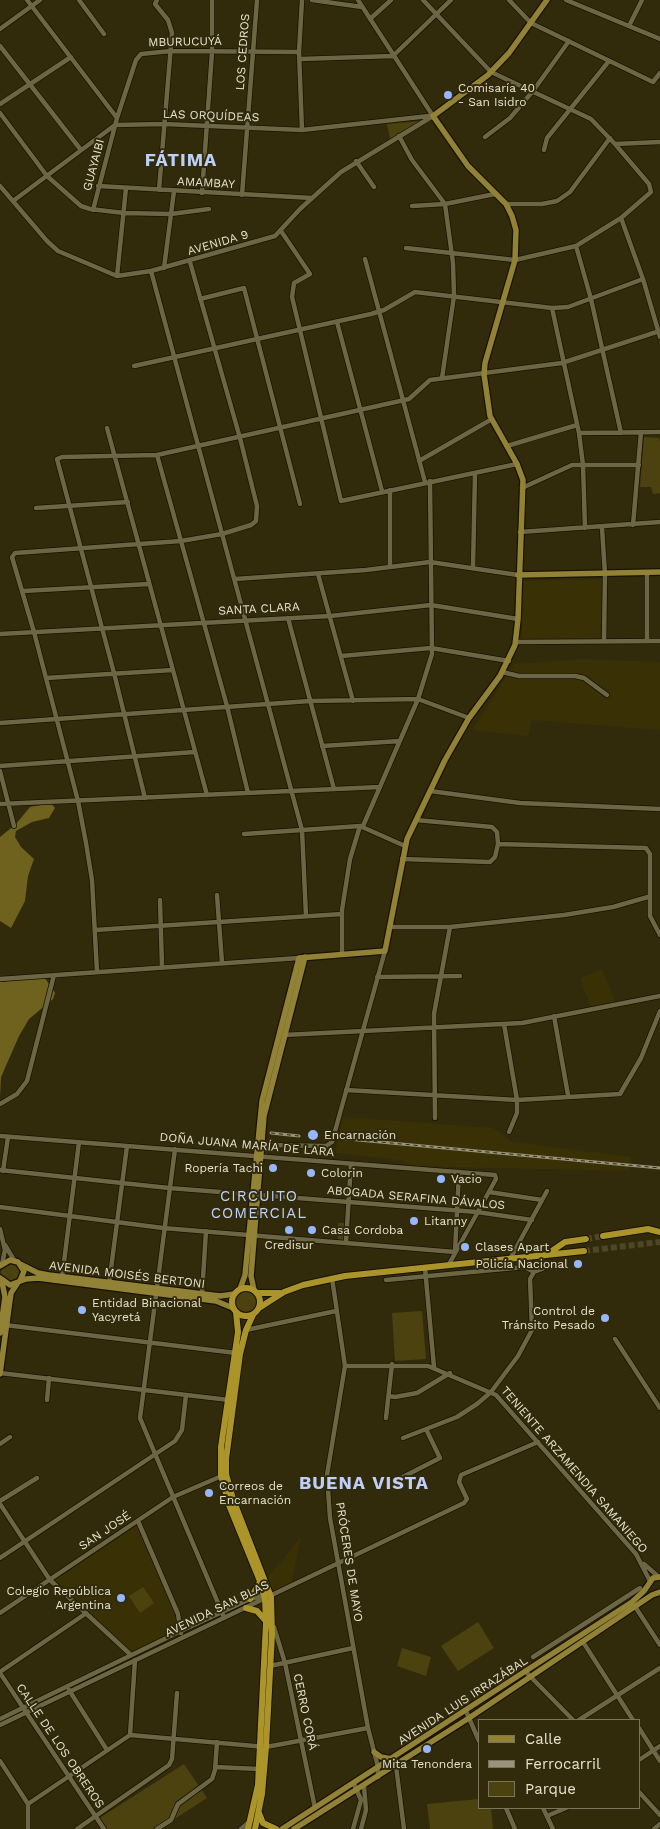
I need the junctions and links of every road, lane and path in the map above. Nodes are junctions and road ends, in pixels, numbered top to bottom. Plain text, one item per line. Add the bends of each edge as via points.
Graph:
1 (27, 0) edge
2 (40, 0) edge
3 (79, 0) edge
4 (157, 0) edge
5 (257, 0) edge
6 (302, 0) edge
7 (312, 0) edge
8 (358, 0) edge
9 (391, 0) edge
10 (423, 0) edge
11 (451, 0) edge
12 (509, 0) edge
13 (547, 0) edge
14 (566, 0) edge
15 (642, 0) edge
16 (212, 1) edge
17 (32, 6) junction
18 (362, 7) junction
19 (436, 14) junction
20 (370, 19) junction
21 (531, 23) junction
22 (628, 26) junction
23 (0, 29) edge
24 (104, 34) dead end
25 (660, 39) edge
26 (569, 41) junction
27 (0, 46) edge
28 (171, 51) junction
29 (212, 52) junction
30 (254, 52) junction
31 (300, 52) junction
32 (71, 56) junction
33 (393, 56) junction
34 (300, 59) junction
35 (609, 61) junction
36 (491, 72) junction
37 (660, 72) edge
38 (30, 84) junction
39 (533, 91) junction
40 (0, 104) edge
41 (572, 108) junction
42 (0, 113) edge
43 (433, 116) junction
44 (117, 118) junction
45 (164, 124) junction
46 (115, 126) junction
47 (207, 126) junction
48 (248, 126) junction
49 (302, 130) junction
50 (399, 136) junction
51 (485, 137) dead end
52 (610, 138) junction
53 (660, 142) edge
54 (615, 144) junction
55 (81, 150) junction
56 (544, 150) dead end
57 (356, 161) junction
58 (47, 176) junction
59 (0, 186) edge
60 (98, 186) junction
61 (374, 187) dead end
62 (126, 188) junction
63 (159, 190) junction
64 (174, 191) junction
65 (202, 192) junction
66 (495, 194) junction
67 (242, 195) junction
68 (312, 198) junction
69 (13, 201) junction
70 (445, 204) junction
71 (506, 204) junction
72 (412, 206) dead end
73 (209, 209) dead end
74 (93, 210) junction
75 (124, 212) junction
76 (171, 214) junction
77 (621, 218) junction
78 (281, 231) junction
79 (576, 246) junction
80 (406, 248) dead end
81 (452, 253) junction
82 (365, 259) dead end
83 (515, 260) junction
84 (190, 262) junction
85 (164, 268) junction
86 (151, 271) junction
87 (117, 276) junction
88 (644, 279) junction
89 (454, 296) junction
90 (200, 299) junction
91 (591, 299) junction
92 (503, 303) junction
93 (552, 308) junction
94 (379, 312) junction
95 (338, 322) junction
96 (299, 330) junction
97 (660, 331) edge
98 (660, 338) edge
99 (257, 339) junction
100 (215, 349) junction
101 (602, 349) junction
102 (175, 358) junction
103 (562, 363) junction
104 (134, 366) dead end
105 (484, 374) junction
106 (442, 378) junction
107 (404, 400) junction
108 (361, 411) junction
109 (321, 419) junction
110 (492, 419) junction
111 (578, 425) junction
112 (107, 428) dead end
113 (280, 429) junction
114 (641, 432) junction
115 (660, 432) edge
116 (579, 433) junction
117 (621, 433) junction
118 (240, 438) junction
119 (200, 446) junction
120 (507, 446) junction
121 (157, 455) junction
122 (116, 457) junction
123 (419, 460) junction
124 (517, 464) junction
125 (639, 464) junction
126 (583, 465) junction
127 (475, 473) junction
128 (427, 482) junction
129 (522, 488) junction
130 (390, 490) junction
131 (382, 491) junction
132 (128, 502) junction
133 (300, 504) dead end
134 (70, 505) junction
135 (36, 508) dead end
136 (660, 522) edge
137 (633, 525) junction
138 (585, 528) junction
139 (602, 528) junction
140 (520, 532) junction
141 (222, 534) junction
142 (181, 542) junction
143 (139, 545) junction
144 (81, 548) junction
145 (430, 562) junction
146 (390, 567) junction
147 (474, 568) junction
148 (660, 572) edge
149 (647, 573) junction
150 (318, 574) junction
151 (605, 574) junction
152 (518, 575) junction
153 (235, 579) junction
154 (149, 584) junction
155 (91, 587) junction
156 (23, 591) junction
157 (431, 605) junction
158 (330, 616) junction
159 (288, 618) junction
160 (518, 619) junction
161 (246, 620) junction
162 (202, 622) junction
163 (161, 624) junction
164 (102, 628) junction
165 (34, 632) junction
166 (0, 634) edge
167 (604, 641) junction
168 (646, 641) junction
169 (660, 641) edge
170 (516, 642) junction
171 (431, 648) junction
172 (341, 656) junction
173 (509, 661) junction
174 (173, 670) junction
175 (502, 672) junction
176 (114, 673) junction
177 (46, 678) junction
178 (607, 695) dead end
179 (418, 699) junction
180 (310, 701) junction
181 (353, 701) junction
182 (269, 705) junction
183 (227, 706) junction
184 (182, 709) junction
185 (124, 714) junction
186 (469, 718) junction
187 (56, 720) junction
188 (0, 722) edge
189 (400, 741) junction
190 (322, 746) junction
191 (195, 752) junction
192 (135, 756) junction
193 (67, 761) junction
194 (0, 766) edge
195 (0, 771) edge
196 (380, 787) junction
197 (334, 789) junction
198 (292, 791) junction
199 (430, 791) junction
200 (248, 793) junction
201 (206, 795) junction
202 (145, 798) junction
203 (78, 800) junction
204 (0, 804) edge
205 (8, 804) junction
206 (660, 809) edge
207 (416, 820) junction
208 (14, 826) dead end
209 (360, 826) junction
210 (302, 830) junction
211 (244, 834) dead end
212 (498, 844) junction
213 (405, 846) junction
214 (402, 859) junction
215 (217, 895) dead end
216 (648, 897) junction
217 (160, 900) dead end
218 (342, 914) junction
219 (306, 916) junction
220 (219, 922) junction
221 (161, 926) junction
222 (391, 927) junction
223 (450, 927) junction
224 (95, 930) junction
225 (660, 935) edge
226 (385, 951) junction
227 (342, 954) junction
228 (302, 958) junction
229 (222, 963) junction
230 (162, 968) junction
231 (97, 972) junction
232 (54, 975) junction
233 (441, 976) junction
234 (460, 976) dead end
235 (377, 977) junction
236 (0, 979) edge
237 (660, 996) edge
238 (660, 1011) edge
239 (554, 1016) junction
240 (504, 1024) junction
241 (433, 1028) junction
242 (363, 1030) junction
243 (284, 1035) junction
244 (346, 1090) junction
245 (435, 1095) junction
246 (568, 1095) junction
247 (518, 1100) junction
248 (0, 1104) edge
249 (435, 1118) dead end
250 (509, 1132) dead end
251 (0, 1136) edge
252 (8, 1137) junction
253 (79, 1142) junction
254 (127, 1146) junction
255 (175, 1149) junction
256 (261, 1149) junction
257 (257, 1157) junction
258 (351, 1164) junction
259 (2, 1170) edge
260 (460, 1172) junction
261 (74, 1179) junction
262 (122, 1183) junction
263 (169, 1188) junction
264 (547, 1191) dead end
265 (489, 1192) junction
266 (255, 1195) junction
267 (542, 1200) junction
268 (349, 1202) junction
269 (0, 1207) edge
270 (456, 1211) junction
271 (477, 1212) junction
272 (70, 1215) junction
273 (532, 1220) junction
274 (116, 1222) junction
275 (0, 1228) edge
276 (163, 1228) junction
277 (206, 1231) junction
278 (660, 1232) edge
279 (251, 1235) junction
280 (603, 1236) tunnel mouth
281 (586, 1239) tunnel mouth
282 (346, 1242) junction
283 (5, 1244) junction
284 (584, 1251) tunnel mouth
285 (455, 1252) junction
286 (545, 1256) junction
287 (14, 1260) junction
288 (509, 1260) junction
289 (20, 1264) junction
290 (1, 1265) edge
291 (451, 1266) junction
292 (547, 1267) dead end
293 (425, 1268) junction
294 (534, 1272) junction
295 (426, 1277) junction
296 (332, 1278) junction
297 (0, 1279) edge
298 (62, 1279) junction
299 (386, 1280) dead end
300 (19, 1282) junction
301 (109, 1285) junction
302 (156, 1291) junction
303 (237, 1292) junction
304 (255, 1292) junction
305 (284, 1292) junction
306 (202, 1294) junction
307 (259, 1308) junction
308 (235, 1310) junction
309 (336, 1311) junction
310 (252, 1315) junction
311 (4, 1325) edge
312 (246, 1330) junction
313 (0, 1333) edge
314 (615, 1340) dead end
315 (150, 1342) junction
316 (237, 1353) junction
317 (392, 1364) junction
318 (344, 1366) junction
319 (434, 1368) junction
320 (0, 1373) edge
321 (450, 1373) junction
322 (49, 1378) junction
323 (143, 1390) junction
324 (491, 1392) junction
325 (186, 1395) junction
326 (389, 1396) junction
327 (47, 1400) dead end
328 (230, 1400) junction
329 (660, 1408) edge
330 (386, 1418) dead end
331 (426, 1429) junction
332 (10, 1437) dead end
333 (404, 1438) dead end
334 (538, 1442) junction
335 (0, 1444) edge
336 (154, 1456) junction
337 (223, 1475) junction
338 (37, 1478) dead end
339 (391, 1483) dead end
340 (173, 1497) junction
341 (0, 1503) edge
342 (138, 1521) junction
343 (25, 1543) junction
344 (0, 1558) edge
345 (337, 1564) junction
346 (643, 1564) junction
347 (660, 1577) edge
348 (50, 1580) junction
349 (260, 1581) junction
350 (650, 1582) junction
351 (640, 1588) dead end
352 (658, 1592) edge
353 (268, 1596) junction
354 (250, 1599) junction
355 (246, 1608) junction
356 (636, 1608) junction
357 (0, 1613) edge
358 (85, 1614) junction
359 (223, 1615) junction
360 (269, 1622) junction
361 (583, 1625) junction
362 (181, 1631) junction
363 (587, 1632) junction
364 (180, 1638) junction
365 (583, 1642) junction
366 (660, 1645) edge
367 (353, 1648) junction
368 (131, 1655) junction
369 (533, 1657) dead end
370 (135, 1660) junction
371 (285, 1663) junction
372 (270, 1666) junction
373 (660, 1668) edge
374 (525, 1671) junction
375 (0, 1672) edge
376 (530, 1677) junction
377 (69, 1689) junction
378 (177, 1693) dead end
379 (617, 1696) junction
380 (24, 1710) junction
381 (466, 1711) junction
382 (469, 1718) junction
383 (0, 1719) edge
384 (572, 1719) edge
385 (581, 1719) edge
386 (632, 1719) edge
387 (0, 1725) edge
388 (368, 1728) junction
389 (640, 1729) edge
390 (130, 1735) junction
391 (174, 1738) junction
392 (478, 1739) edge
393 (302, 1740) junction
394 (217, 1742) junction
395 (263, 1746) junction
396 (660, 1746) edge
397 (107, 1750) junction
398 (654, 1750) junction
399 (375, 1755) junction
400 (392, 1758) junction
401 (640, 1759) edge
402 (660, 1760) edge
403 (0, 1761) edge
404 (396, 1766) junction
405 (216, 1767) junction
406 (378, 1767) junction
407 (259, 1769) junction
408 (370, 1773) junction
409 (69, 1777) junction
410 (378, 1777) junction
411 (354, 1784) junction
412 (364, 1786) junction
413 (358, 1790) junction
414 (640, 1793) edge
415 (28, 1804) junction
416 (259, 1808) junction
417 (315, 1808) junction
418 (506, 1809) edge
419 (544, 1809) edge
420 (564, 1809) edge
421 (660, 1815) edge
422 (95, 1816) junction
423 (547, 1816) junction
424 (660, 1824) edge
425 (249, 1826) edge
426 (28, 1829) edge
427 (76, 1829) edge
428 (104, 1829) edge
429 (159, 1829) edge
430 (241, 1829) edge
431 (255, 1829) edge
432 (280, 1829) edge
433 (294, 1829) edge
434 (353, 1829) edge
435 (361, 1829) edge
436 (404, 1829) edge
437 (515, 1829) edge
438 (553, 1829) edge
439 (654, 1829) edge

1 - 17 street
2 - 17 street
3 - 24 street
4 - 28 street via 155,4 171,26
5 - 30 street, LOS CEDROS
6 - 31 street
7 - 18 street
8 - 18 street
9 - 20 street
10 - 19 street
11 - 19 street
12 - 21 street
13 - 21 main road
14 - 22 street
15 - 22 street
16 - 29 street
17 - 23 street
17 - 32 street
18 - 20 street
19 - 33 street
19 - 36 street
20 - 33 street
21 - 26 street
21 - 36 main road
22 - 25 street
26 - 35 street
26 - 39 street
27 - 38 street
28 - 29 street, MBURUCUYÁ
28 - 44 street, MBURUCUYÁ via 145,52 138,56
28 - 45 street
29 - 30 street, MBURUCUYÁ
29 - 47 street
30 - 31 street, MBURUCUYÁ
30 - 48 street, LOS CEDROS
31 - 34 street
32 - 38 street
32 - 44 street
33 - 34 street
33 - 43 street
34 - 49 street
35 - 37 street via 653,82
35 - 41 street
36 - 39 street
36 - 43 main road
38 - 40 street
38 - 55 street
39 - 41 street
39 - 51 street via 510,118
41 - 52 street via 591,119
41 - 56 street via 547,138
42 - 58 street
43 - 49 street, LAS ORQUÍDEAS
43 - 50 street, AVENIDA 9
43 - 66 main road via 468,166
44 - 46 street, GUAYAIBI
45 - 46 street, LAS ORQUÍDEAS
45 - 47 street, LAS ORQUÍDEAS
45 - 63 street
46 - 55 street
46 - 60 street, GUAYAIBI
47 - 48 street, LAS ORQUÍDEAS
47 - 65 street
48 - 49 street, LAS ORQUÍDEAS
48 - 67 street, LOS CEDROS
50 - 57 street, AVENIDA 9
50 - 70 street via 412,160
52 - 54 street
52 - 71 street via 570,192 557,201
53 - 54 street
54 - 77 street via 649,184 651,192
55 - 58 street
57 - 61 street
57 - 68 street, AVENIDA 9
58 - 69 street
58 - 74 street via 81,206
59 - 69 street
60 - 62 street, AMAMBAY
60 - 74 street, GUAYAIBI
62 - 63 street, AMAMBAY
62 - 75 street
63 - 64 street, AMAMBAY
64 - 65 street, AMAMBAY
64 - 76 street
65 - 67 street, AMAMBAY
66 - 70 street
66 - 71 main road
67 - 68 street, AMAMBAY
68 - 78 street, AVENIDA 9
69 - 87 street via 58,251
70 - 72 street
70 - 81 street
71 - 83 main road via 516,230
73 - 76 street
74 - 75 street
75 - 76 street
75 - 87 street
76 - 85 street
77 - 79 street
77 - 88 street
78 - 84 street, AVENIDA 9 via 264,240
78 - 96 street via 310,274 294,283 292,297
79 - 83 street
79 - 91 street
80 - 81 street
81 - 83 street
81 - 89 street
82 - 94 street
83 - 92 main road
84 - 85 street, AVENIDA 9
84 - 90 street
85 - 86 street, AVENIDA 9
86 - 87 street, AVENIDA 9
86 - 102 street
88 - 91 street
88 - 97 street
89 - 92 street
89 - 94 street via 415,292
89 - 106 street
90 - 99 street via 244,288
90 - 100 street
91 - 93 street
91 - 101 street
92 - 93 street
92 - 105 main road
93 - 103 street
94 - 95 street
94 - 107 street
95 - 96 street
95 - 108 street
96 - 99 street
96 - 109 street
97 - 98 street
97 - 101 street
99 - 100 street
99 - 113 street
100 - 102 street
100 - 118 street
101 - 103 street
101 - 117 street
102 - 104 street
102 - 119 street
103 - 105 street
103 - 111 street
105 - 106 street
105 - 110 main road
106 - 107 street via 427,382 412,397
107 - 108 street
107 - 123 street
108 - 109 street
108 - 131 street
109 - 113 street
109 - 131 street via 341,501
110 - 120 main road
110 - 123 street
111 - 116 street
111 - 120 street
112 - 122 street
113 - 118 street
113 - 133 street
114 - 115 street
114 - 117 street
114 - 125 street
116 - 117 street
116 - 126 street
118 - 119 street
118 - 141 street via 258,516 254,524
119 - 121 street
119 - 141 street
120 - 124 main road
121 - 122 street
121 - 142 street
122 - 132 street
122 - 134 street via 57,459
123 - 128 street
124 - 127 street
124 - 129 main road via 522,475
125 - 126 street
125 - 137 street
126 - 129 street via 572,465
126 - 138 street
127 - 128 street
127 - 147 street
128 - 130 street
128 - 145 street
129 - 140 main road
130 - 131 street
130 - 146 street
132 - 134 street
132 - 143 street
134 - 135 street
134 - 144 street
136 - 137 street
137 - 139 street
138 - 139 street
138 - 140 street
139 - 151 street
140 - 152 main road
141 - 142 street
141 - 153 street
142 - 143 street
142 - 162 street
143 - 144 street
143 - 154 street
144 - 155 street
144 - 156 street via 13,554
145 - 146 street
145 - 147 street
145 - 157 street
146 - 150 street
147 - 152 street
148 - 149 main road
149 - 151 main road
149 - 168 street
150 - 153 street
150 - 158 street
151 - 152 main road
151 - 167 street
152 - 160 main road
153 - 161 street
154 - 155 street
154 - 163 street
155 - 156 street
155 - 164 street
156 - 165 street
157 - 158 street, SANTA CLARA
157 - 160 street, SANTA CLARA
157 - 171 street
158 - 159 street, SANTA CLARA
158 - 172 street
159 - 161 street, SANTA CLARA
159 - 180 street
160 - 170 main road
161 - 162 street, SANTA CLARA
161 - 182 street
162 - 163 street, SANTA CLARA
162 - 183 street
163 - 164 street, SANTA CLARA
163 - 174 street
164 - 165 street, SANTA CLARA
164 - 176 street
165 - 166 street, SANTA CLARA
165 - 177 street
167 - 168 street
167 - 170 street
168 - 169 street
170 - 173 main road
171 - 172 street
171 - 173 street
171 - 179 street
172 - 181 street
173 - 175 main road
174 - 176 street
174 - 184 street
175 - 178 street via 508,675 575,676 584,678
175 - 186 main road
176 - 177 street
176 - 185 street
177 - 187 street
179 - 181 street
179 - 186 street
179 - 189 street
180 - 181 street
180 - 182 street
180 - 190 street
182 - 183 street
182 - 198 street
183 - 184 street
183 - 200 street
184 - 185 street
184 - 191 street
185 - 187 street
185 - 192 street
186 - 199 main road
187 - 188 street
187 - 193 street
189 - 190 street
189 - 196 street
190 - 197 street
191 - 192 street
191 - 201 street
192 - 193 street
192 - 202 street
193 - 194 street
193 - 203 street
195 - 205 street
196 - 197 street
196 - 209 street via 363,826
197 - 198 street
198 - 200 street
198 - 210 street
199 - 206 street via 520,803
199 - 207 main road
200 - 201 street
201 - 202 street
202 - 203 street
203 - 205 street
203 - 224 street via 92,880
204 - 205 street
205 - 208 street
207 - 212 street via 492,827 497,832
207 - 213 main road
209 - 210 street
209 - 213 street
209 - 218 street via 350,859
210 - 211 street
210 - 219 street
212 - 214 street via 495,857 490,862
212 - 216 street via 646,848 650,854
213 - 214 main road
214 - 222 main road
215 - 220 street
216 - 223 street via 564,915
216 - 225 street via 650,916
217 - 221 street
218 - 219 street
218 - 227 street
219 - 220 street
220 - 221 street
220 - 229 street
221 - 224 street
221 - 230 street
222 - 223 street
222 - 226 main road
223 - 233 street
224 - 231 street
226 - 227 main road
226 - 235 street
227 - 228 main road
228 - 229 street
228 - 243 main road
228 - 257 main road via 262,1100
229 - 230 street
230 - 231 street
231 - 232 street
232 - 236 street
232 - 248 street via 26,1081 17,1094
233 - 234 street
233 - 235 street
233 - 241 street
235 - 242 street
237 - 239 street
238 - 246 street via 641,1058 620,1094
239 - 240 street
239 - 246 street
240 - 241 street
240 - 247 street
241 - 242 street
241 - 245 street
242 - 243 street
242 - 244 street
243 - 256 main road via 266,1104
244 - 245 street
244 - 256 street via 330,1145 270,1145
245 - 247 street
245 - 249 street
246 - 247 street
247 - 250 street
251 - 252 street, DOÑA JUANA MARÍA DE LARA
252 - 253 street, DOÑA JUANA MARÍA DE LARA
252 - 259 street
253 - 254 street, DOÑA JUANA MARÍA DE LARA
253 - 261 street
254 - 255 street, DOÑA JUANA MARÍA DE LARA
254 - 262 street
255 - 257 street, DOÑA JUANA MARÍA DE LARA
255 - 263 street
256 - 257 main road
257 - 258 street, DOÑA JUANA MARÍA DE LARA
257 - 266 main road
258 - 260 street, DOÑA JUANA MARÍA DE LARA
258 - 268 street
259 - 261 street, ABOGADA SERAFINA DÁVALOS
260 - 265 street, DOÑA JUANA MARÍA DE LARA via 493,1174 496,1179
260 - 270 street
261 - 262 street, ABOGADA SERAFINA DÁVALOS
261 - 272 street
262 - 263 street, ABOGADA SERAFINA DÁVALOS
262 - 274 street
263 - 266 street, ABOGADA SERAFINA DÁVALOS
263 - 276 street
264 - 267 street
265 - 267 street
265 - 271 street
266 - 268 street, ABOGADA SERAFINA DÁVALOS
266 - 279 main road
267 - 273 street
268 - 270 street, ABOGADA SERAFINA DÁVALOS
268 - 282 street
269 - 272 street
270 - 271 street, ABOGADA SERAFINA DÁVALOS
270 - 285 street
271 - 273 street, ABOGADA SERAFINA DÁVALOS
271 - 285 street
272 - 274 street
272 - 298 street
273 - 288 street
274 - 276 street
274 - 301 street
275 - 283 street
276 - 277 street
276 - 302 street
277 - 279 street
277 - 306 street
278 - 280 highway via 648,1229
279 - 282 street
279 - 303 main road via 244,1281
279 - 304 main road via 251,1276
281 - 286 highway via 565,1242
282 - 285 street
283 - 287 street
283 - 290 street
284 - 286 highway
285 - 291 street
286 - 288 highway
287 - 289 main road, AVENIDA MOISÉS BERTONI
287 - 290 main road
288 - 291 highway
289 - 298 main road, AVENIDA MOISÉS BERTONI
289 - 300 main road via 24,1274
291 - 293 highway
292 - 294 street
293 - 295 street
293 - 296 highway
294 - 295 street via 525,1267
294 - 324 street via 530,1279 532,1330 518,1356
295 - 299 street
295 - 319 street
296 - 305 highway
296 - 309 street, PRÓCERES DE MAYO
297 - 300 main road, AVENIDA MOISÉS BERTONI via 10,1285
297 - 311 main road via 5,1294
298 - 300 main road, AVENIDA MOISÉS BERTONI via 34,1278
298 - 301 main road, AVENIDA MOISÉS BERTONI
300 - 311 main road via 12,1293
301 - 302 main road, AVENIDA MOISÉS BERTONI
302 - 306 main road, AVENIDA MOISÉS BERTONI
302 - 308 main road, AVENIDA MOISÉS BERTONI via 216,1301
302 - 315 street
303 - 304 highway
303 - 306 main road, AVENIDA MOISÉS BERTONI via 224,1296
303 - 308 highway via 232,1301
304 - 305 highway
304 - 307 highway via 260,1299
305 - 307 highway
307 - 310 highway
308 - 310 highway via 243,1316
308 - 316 highway
309 - 312 street
309 - 318 street, PRÓCERES DE MAYO
310 - 312 highway
311 - 313 main road
311 - 315 street
311 - 320 main road
312 - 316 highway
314 - 329 street
315 - 316 street
315 - 323 street
316 - 328 highway
317 - 318 street, TENIENTE ARZAMENDIA SAMANIEGO
317 - 319 street, TENIENTE ARZAMENDIA SAMANIEGO
317 - 326 street
318 - 345 street, PRÓCERES DE MAYO via 327,1475
319 - 321 street, TENIENTE ARZAMENDIA SAMANIEGO
320 - 322 street
321 - 324 street, TENIENTE ARZAMENDIA SAMANIEGO
321 - 326 street via 417,1392 396,1398
322 - 323 street
322 - 327 street
323 - 325 street
323 - 336 street via 140,1422
324 - 331 street via 466,1412
324 - 334 street, TENIENTE ARZAMENDIA SAMANIEGO
325 - 328 street
325 - 336 street via 181,1434
326 - 330 street
328 - 337 highway
331 - 333 street
331 - 339 street via 440,1458
332 - 335 street
334 - 345 street, AVENIDA SAN BLAS via 461,1475 459,1482 467,1498 464,1503
334 - 346 street, TENIENTE ARZAMENDIA SAMANIEGO
336 - 340 street
336 - 343 street
337 - 340 street, SAN JOSÉ
337 - 349 highway via 229,1505
337 - 353 highway
338 - 341 street
340 - 342 street, SAN JOSÉ
340 - 359 street
341 - 343 street
342 - 348 street, SAN JOSÉ
342 - 362 street via 178,1614
343 - 344 street
343 - 348 street
345 - 353 street, AVENIDA SAN BLAS
345 - 367 street, PRÓCERES DE MAYO
346 - 347 street
346 - 350 street
347 - 350 main road, AVENIDA LUIS IRRAZÁBAL
348 - 357 street, SAN JOSÉ
348 - 358 street
349 - 353 highway
349 - 354 highway
350 - 352 main road, AVENIDA LUIS IRRAZÁBAL via 652,1590
350 - 363 main road, AVENIDA LUIS IRRAZÁBAL via 632,1602
351 - 361 street
352 - 356 main road, AVENIDA LUIS IRRAZÁBAL
353 - 354 street, AVENIDA SAN BLAS
353 - 355 street, AVENIDA SAN BLAS
353 - 360 highway
354 - 359 street, AVENIDA SAN BLAS
355 - 359 street, AVENIDA SAN BLAS
355 - 360 highway via 257,1611
356 - 365 main road, AVENIDA LUIS IRRAZÁBAL
356 - 366 street
358 - 368 street
358 - 375 street
359 - 362 street, AVENIDA SAN BLAS
359 - 364 street, AVENIDA SAN BLAS
360 - 371 street, CERRO CORÁ
360 - 372 highway
360 - 395 highway
361 - 363 street
361 - 369 street
362 - 364 street
362 - 368 street, AVENIDA SAN BLAS
363 - 374 main road, AVENIDA LUIS IRRAZÁBAL
364 - 370 street, AVENIDA SAN BLAS
365 - 376 main road, AVENIDA LUIS IRRAZÁBAL
365 - 379 street
367 - 371 street
367 - 388 street, PRÓCERES DE MAYO
368 - 377 street, AVENIDA SAN BLAS
370 - 377 street, AVENIDA SAN BLAS
370 - 390 street
371 - 372 street
371 - 393 street, CERRO CORÁ
372 - 395 highway
373 - 379 street
374 - 376 street
374 - 381 main road, AVENIDA LUIS IRRAZÁBAL
375 - 380 street, CALLE DE LOS OBREROS
376 - 382 main road, AVENIDA LUIS IRRAZÁBAL
376 - 384 street
377 - 380 street, AVENIDA SAN BLAS
377 - 397 street
378 - 391 street
379 - 385 street
379 - 386 street
380 - 383 street, AVENIDA SAN BLAS
380 - 387 street, AVENIDA SAN BLAS
380 - 409 street, CALLE DE LOS OBREROS
381 - 382 street
381 - 400 main road, AVENIDA LUIS IRRAZÁBAL
382 - 392 street
382 - 404 main road, AVENIDA LUIS IRRAZÁBAL
388 - 393 street
388 - 399 street, PRÓCERES DE MAYO
389 - 398 street
390 - 391 street
390 - 397 street
391 - 394 street
391 - 422 street via 172,1759 166,1768
393 - 395 street
393 - 417 street, CERRO CORÁ
394 - 395 street
394 - 405 street
395 - 407 highway
395 - 416 highway
396 - 398 street
397 - 409 street
398 - 401 street
398 - 402 street
399 - 400 main road
399 - 406 street, PRÓCERES DE MAYO
399 - 408 street
400 - 406 main road, AVENIDA LUIS IRRAZÁBAL
403 - 415 street
404 - 410 main road, AVENIDA LUIS IRRAZÁBAL
404 - 436 street
405 - 407 street
405 - 429 street via 212,1779 178,1804 171,1820
406 - 408 main road, AVENIDA LUIS IRRAZÁBAL
406 - 410 street, PRÓCERES DE MAYO
407 - 425 highway
408 - 411 main road, AVENIDA LUIS IRRAZÁBAL
409 - 415 street
409 - 422 street, CALLE DE LOS OBREROS
410 - 412 main road, AVENIDA LUIS IRRAZÁBAL
411 - 413 street
411 - 417 main road, AVENIDA LUIS IRRAZÁBAL
412 - 413 main road, AVENIDA LUIS IRRAZÁBAL
412 - 435 street via 366,1810
413 - 433 main road, AVENIDA LUIS IRRAZÁBAL
413 - 434 street via 361,1800
414 - 421 street
415 - 426 street
416 - 431 highway
416 - 432 highway via 263,1823
417 - 432 main road, AVENIDA LUIS IRRAZÁBAL
418 - 437 street
419 - 423 street
420 - 423 street
422 - 427 street
422 - 428 street, CALLE DE LOS OBREROS
423 - 438 street
424 - 439 street
425 - 430 street

